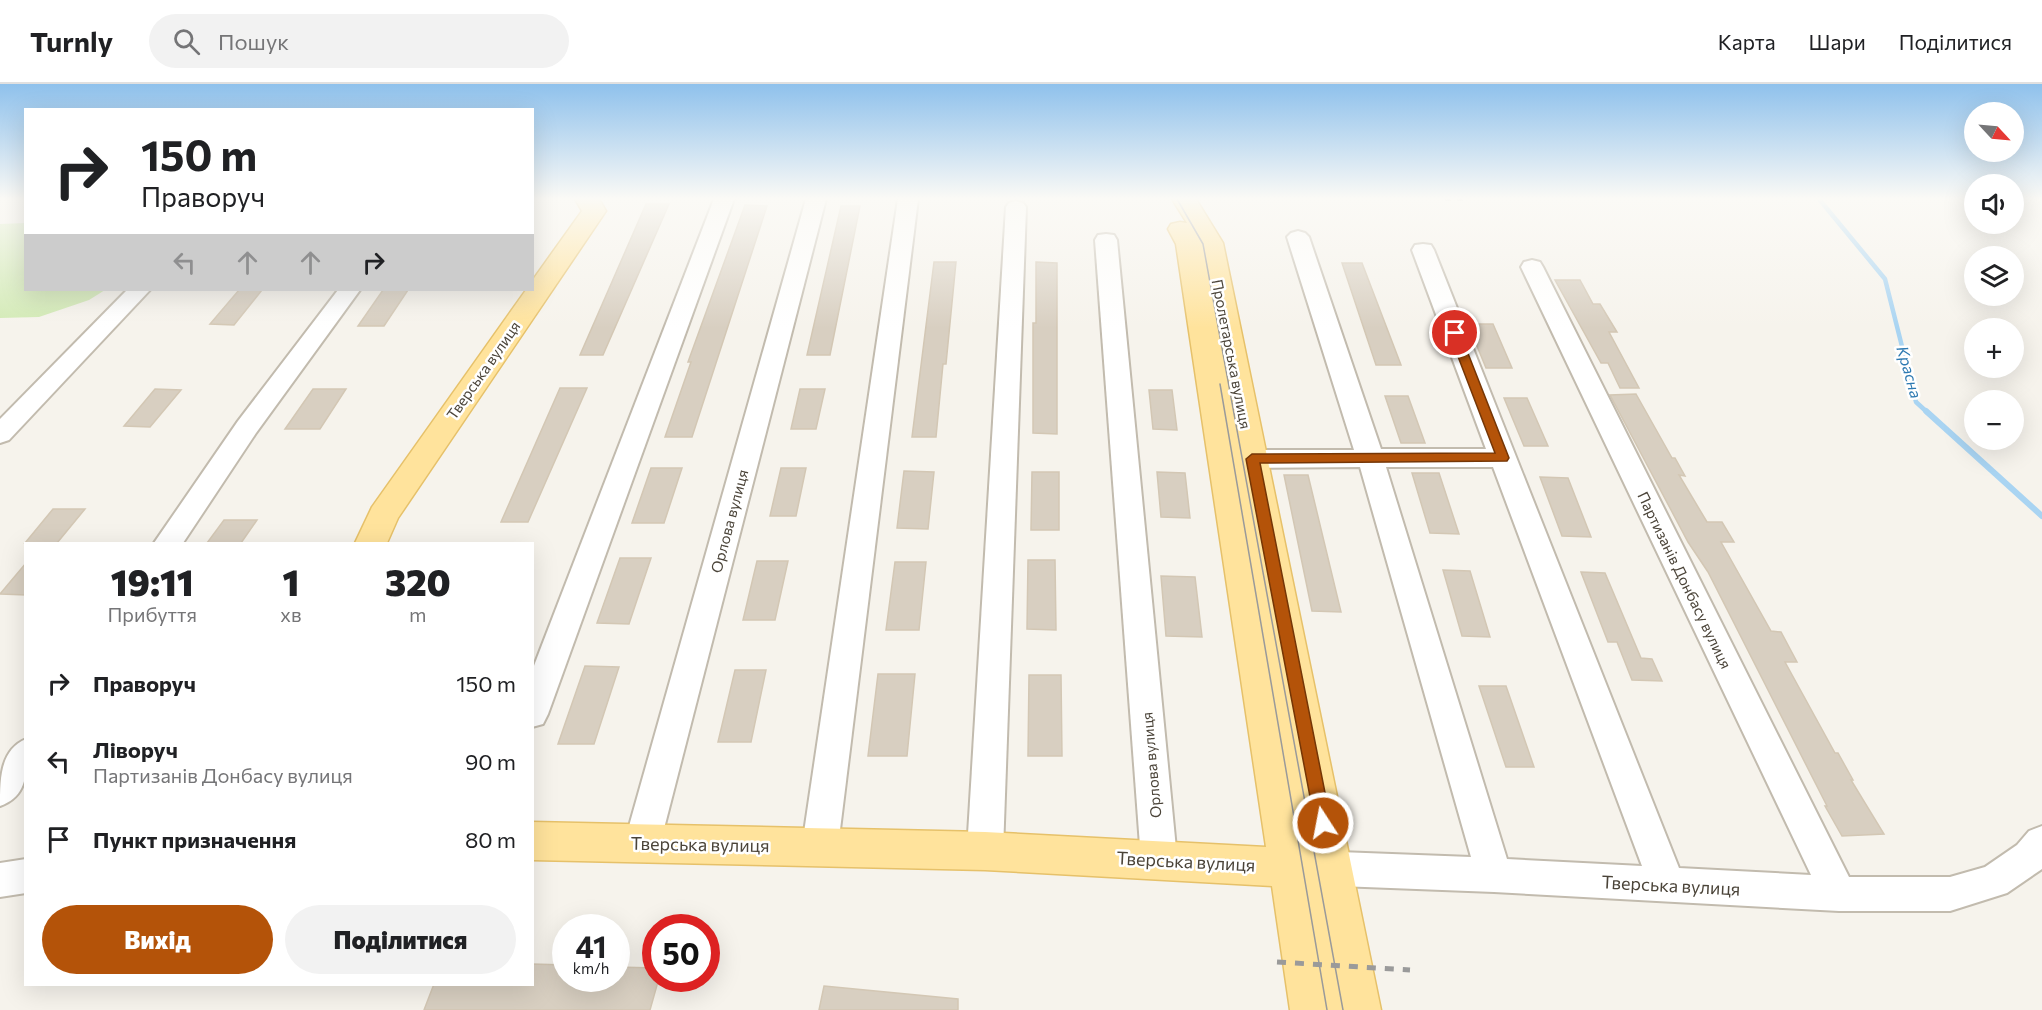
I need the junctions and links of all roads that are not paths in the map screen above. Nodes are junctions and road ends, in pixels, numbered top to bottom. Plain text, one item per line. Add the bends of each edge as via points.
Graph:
1 (572, 242) edge
2 (708, 242) edge
3 (804, 242) edge
4 (902, 242) edge
5 (1014, 242) edge
6 (1106, 242) edge
7 (1188, 242) edge
8 (1300, 242) edge
9 (1423, 250) dead end
10 (1532, 267) dead end
11 (138, 291) edge
12 (348, 291) edge
13 (0, 434) edge
14 (1503, 458) junction
15 (1238, 459) junction
16 (1371, 460) junction
17 (169, 542) edge
18 (372, 542) edge
19 (534, 709) edge
20 (24, 756) edge
21 (0, 791) edge
22 (534, 841) edge
23 (2042, 842) edge
24 (642, 844) junction
25 (820, 846) junction
26 (985, 851) junction
27 (1159, 859) junction
28 (1290, 868) junction
29 (1332, 869) junction
30 (1494, 875) junction
31 (24, 876) edge
32 (0, 880) edge
33 (1667, 885) junction
34 (1839, 894) junction
35 (1312, 1010) edge
36 (1358, 1010) edge

1 - 18 main road, Тверська вулиця via 383,514
2 - 19 street
3 - 24 street, Орлова вулиця
4 - 25 street
5 - 26 street
6 - 27 street, Орлова вулиця
7 - 15 main road, Пролетарська вулиця
8 - 16 street
9 - 14 street
10 - 34 street, Партизанів Донбасу вулиця
11 - 13 street
12 - 17 street via 247,427
14 - 16 street
14 - 33 street
15 - 16 street
15 - 28 main road, Пролетарська вулиця
15 - 29 main road, Пролетарська вулиця
16 - 30 street
20 - 21 street
22 - 24 main road, Тверська вулиця
23 - 34 street, Тверська вулиця via 2030,857 1994,881 1950,894
24 - 25 main road, Тверська вулиця
25 - 26 main road, Тверська вулиця
26 - 27 main road, Тверська вулиця
27 - 28 main road, Тверська вулиця
28 - 29 street, Тверська вулиця
28 - 35 main road, Пролетарська вулиця
29 - 30 street, Тверська вулиця
29 - 36 main road, Пролетарська вулиця
30 - 33 street, Тверська вулиця
31 - 32 street
33 - 34 street, Тверська вулиця

